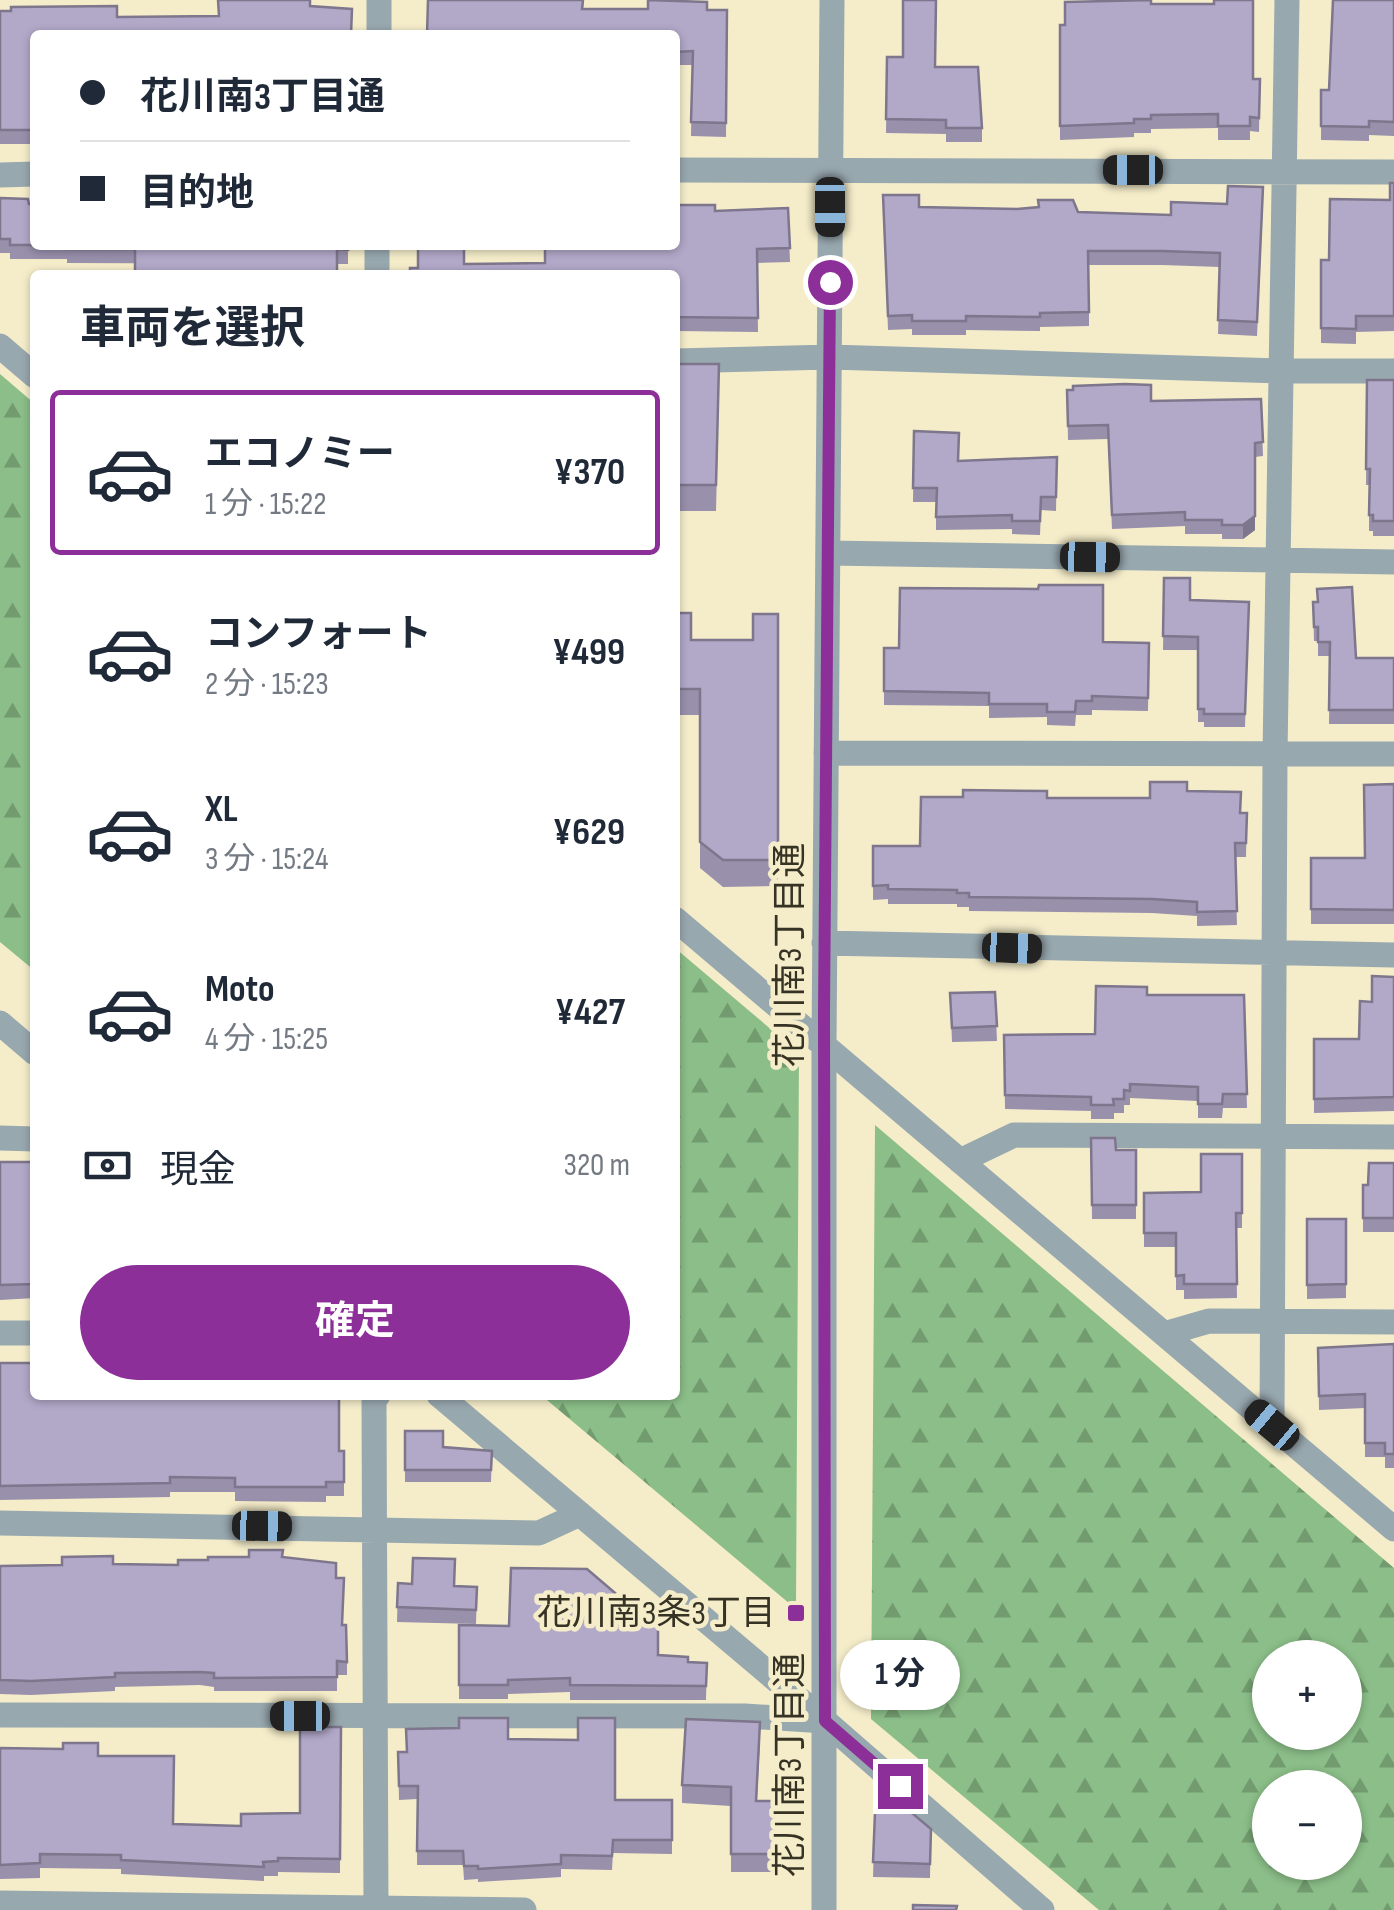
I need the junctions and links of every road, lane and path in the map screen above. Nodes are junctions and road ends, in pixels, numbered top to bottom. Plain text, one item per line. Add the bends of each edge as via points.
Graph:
1 (380, 0) edge
2 (832, 0) edge
3 (1287, 0) edge
4 (379, 30) edge
5 (831, 169) junction
6 (680, 170) edge
7 (1284, 171) junction
8 (1394, 172) edge
9 (30, 174) edge
10 (0, 175) edge
11 (0, 346) edge
12 (830, 357) junction
13 (680, 361) edge
14 (1281, 371) junction
15 (1394, 371) edge
16 (30, 372) edge
17 (828, 554) junction
18 (1278, 560) junction
19 (1394, 562) edge
20 (826, 754) junction
21 (1275, 754) junction
22 (1394, 754) edge
23 (680, 923) edge
24 (824, 944) junction
25 (1274, 954) junction
26 (1394, 955) edge
27 (0, 1023) edge
28 (824, 1045) junction
29 (30, 1049) edge
30 (1394, 1137) edge
31 (0, 1138) edge
32 (1273, 1138) junction
33 (30, 1139) edge
34 (960, 1161) junction
35 (1272, 1321) junction
36 (1394, 1322) edge
37 (0, 1333) edge
38 (30, 1333) edge
39 (1164, 1334) junction
40 (375, 1400) edge
41 (445, 1400) edge
42 (1272, 1425) junction
43 (580, 1514) junction
44 (1388, 1517) edge
45 (0, 1524) edge
46 (375, 1528) junction
47 (0, 1715) edge
48 (376, 1716) junction
49 (825, 1721) junction
50 (0, 1903) edge
51 (376, 1909) edge
52 (524, 1910) edge
53 (824, 1910) edge
54 (1042, 1910) edge

1 - 4 street
2 - 5 street, 花川南3丁目通
3 - 7 street
5 - 6 street
5 - 7 street
5 - 12 street, 花川南3丁目通
7 - 8 street
7 - 14 street
9 - 10 street
11 - 16 street
12 - 13 street
12 - 14 street
12 - 17 street, 花川南3丁目通
14 - 15 street
14 - 18 street
17 - 18 street
17 - 20 street, 花川南3丁目通
18 - 19 street
18 - 21 street
20 - 21 street
20 - 24 street, 花川南3丁目通
21 - 22 street
21 - 25 street
23 - 28 street
24 - 25 street
24 - 28 street, 花川南3丁目通
25 - 26 street
25 - 32 street
27 - 29 street
28 - 34 street
28 - 49 street, 花川南3丁目通
30 - 32 street
31 - 33 street
32 - 34 street via 1014,1135
32 - 35 street
34 - 39 street
35 - 36 street
35 - 39 street via 1210,1320
35 - 42 street
37 - 38 street
39 - 42 street
40 - 46 street
41 - 43 street
42 - 44 street
43 - 46 street via 539,1533
43 - 49 street
45 - 46 street
46 - 48 street
47 - 48 street
48 - 49 street
48 - 51 street
49 - 53 street, 花川南3丁目通
49 - 54 street
50 - 51 street
51 - 52 street

